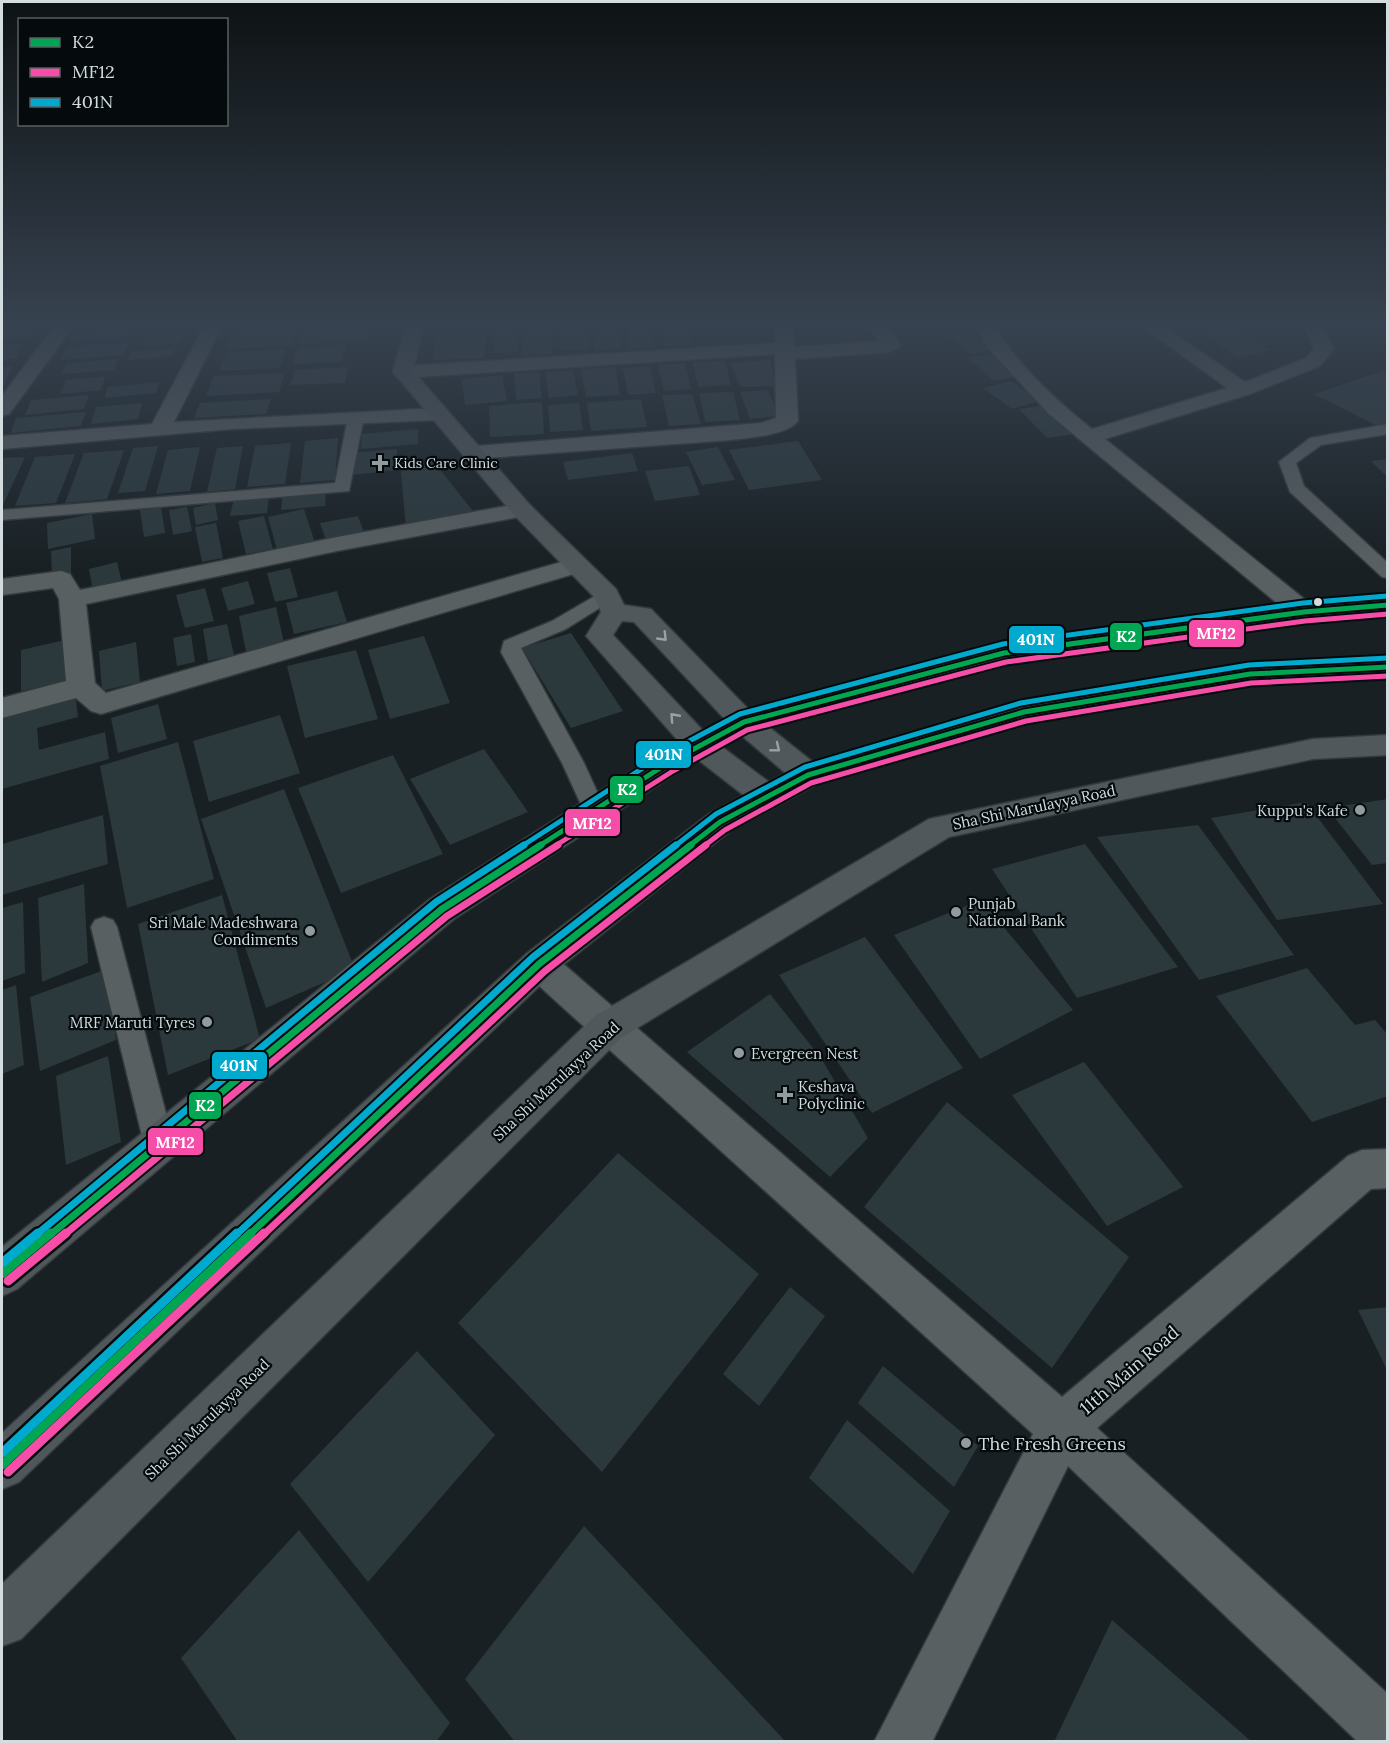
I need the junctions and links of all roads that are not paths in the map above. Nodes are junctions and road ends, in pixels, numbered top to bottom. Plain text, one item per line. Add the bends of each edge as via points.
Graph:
1 (172, 405) edge
2 (431, 405) edge
3 (787, 405) edge
4 (1052, 405) edge
5 (1192, 405) edge
6 (438, 414) junction
7 (356, 417) junction
8 (1388, 429) edge
9 (159, 430) junction
10 (1088, 437) junction
11 (2, 443) edge
12 (472, 452) junction
13 (522, 510) junction
14 (2, 515) edge
15 (575, 566) junction
16 (1388, 573) edge
17 (2, 587) edge
18 (72, 599) junction
19 (610, 604) junction
20 (1388, 605) edge
21 (1304, 612) junction
22 (1388, 667) edge
23 (81, 687) junction
24 (2, 708) edge
25 (744, 722) junction
26 (699, 745) junction
27 (1388, 745) edge
28 (808, 775) junction
29 (766, 796) junction
30 (595, 811) junction
31 (104, 927) dead end
32 (539, 964) junction
33 (608, 1027) junction
34 (159, 1144) junction
35 (1388, 1168) edge
36 (2, 1274) edge
37 (1062, 1428) junction
38 (2, 1465) edge
39 (2, 1620) edge
40 (1388, 1732) edge
41 (902, 1742) edge

1 - 9 street
2 - 6 main road
3 - 12 street via 787,421 765,429
4 - 10 street
5 - 10 street
6 - 7 street
6 - 12 main road
7 - 9 street
7 - 14 lane via 343,487
8 - 16 lane via 1316,441 1287,462 1296,488
9 - 11 street
10 - 21 street
12 - 13 main road
13 - 15 main road
13 - 18 street
15 - 19 main road
15 - 23 street via 101,704
17 - 18 street via 62,579
18 - 23 street
19 -> 25 main road via 642,615
26 -> 19 main road via 599,636
19 - 30 lane via 511,645 511,652
20 - 21 main road
21 - 25 main road via 1004,653
22 - 28 main road via 1250,674 1024,712
23 - 24 street
25 - 26 main road
25 -> 28 main road
26 - 29 main road
26 - 30 main road
27 - 33 main road, Sha Shi Marulayya Road via 1313,749 940,826
28 - 29 main road
29 - 32 main road via 720,822
30 - 34 main road via 442,909
31 - 34 lane
32 - 33 street
32 - 38 main road
33 - 37 street
33 - 39 main road, Sha Shi Marulayya Road
34 - 36 main road
35 - 37 street, 11th Main Road via 1362,1170
37 - 40 street
37 - 41 street, 11th Main Road

